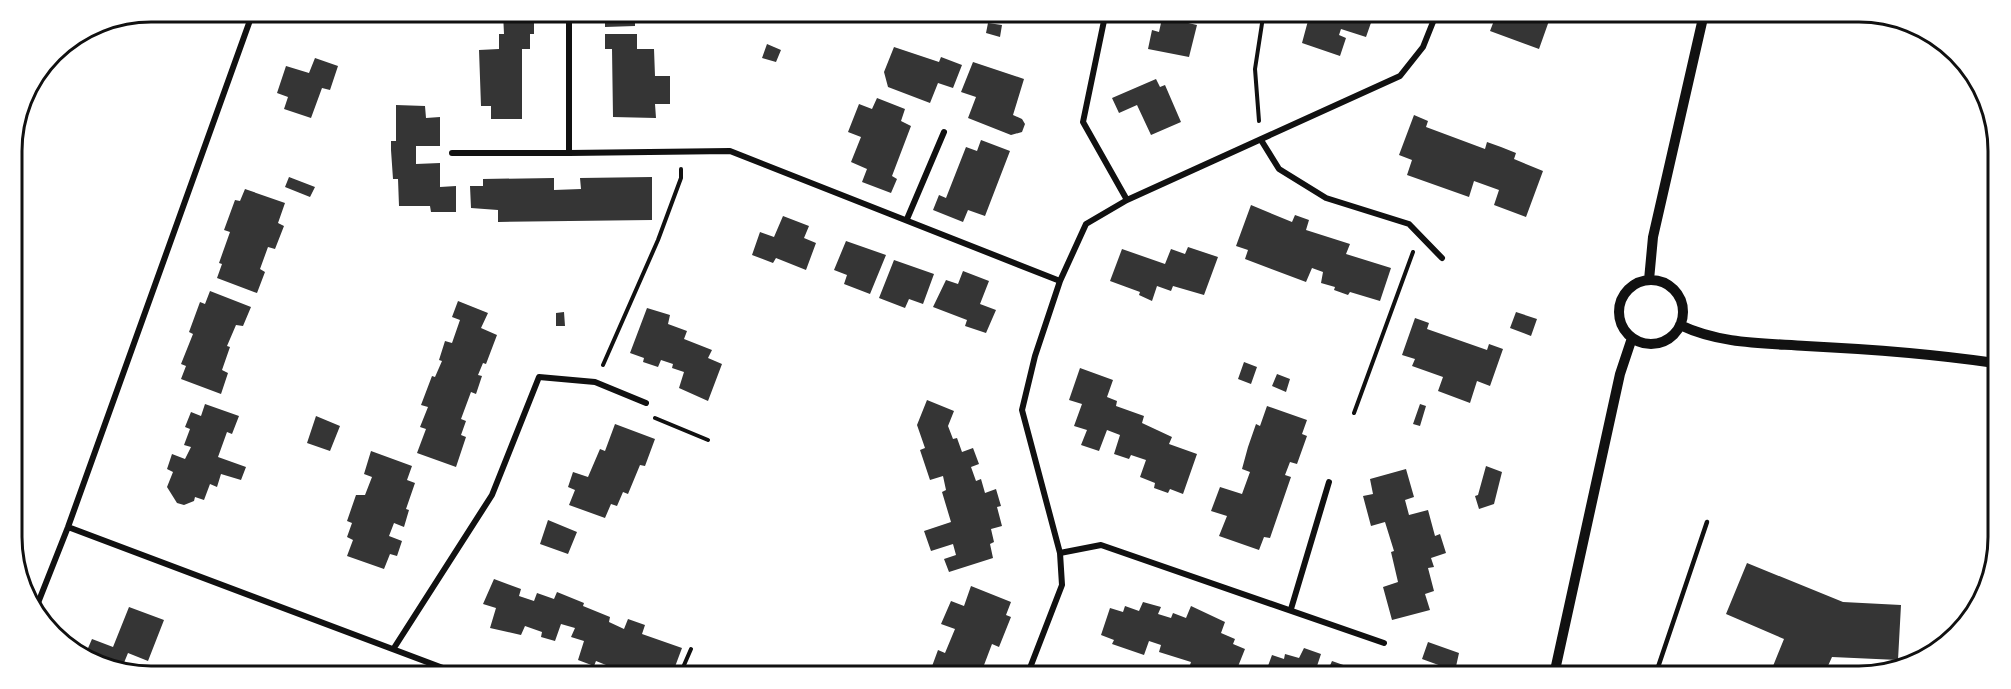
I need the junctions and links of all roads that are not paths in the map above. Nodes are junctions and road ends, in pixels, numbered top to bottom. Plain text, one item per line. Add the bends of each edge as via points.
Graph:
1 (1104, 22) edge
2 (1433, 22) edge
3 (1702, 22) edge
4 (249, 23) edge
5 (568, 23) edge
6 (944, 132) dead end
7 (1261, 140) junction
8 (452, 153) dead end
9 (569, 153) junction
10 (1127, 200) junction
11 (907, 219) junction
12 (1442, 258) dead end
13 (1649, 280) junction
14 (1060, 281) junction
15 (1680, 325) junction
16 (1632, 338) junction
17 (1989, 362) edge
18 (646, 403) road end
19 (1329, 482) dead end
20 (1707, 522) dead end
21 (68, 527) junction
22 (1060, 553) junction
23 (39, 600) edge
24 (1291, 609) junction
25 (1384, 643) dead end
26 (394, 648) junction
27 (439, 666) edge
28 (1031, 666) edge
29 (1556, 666) edge
30 (1658, 666) edge

1 - 10 street via 1083,122
2 - 7 street via 1424,47 1400,76
3 - 13 street via 1653,237
4 - 21 street
5 - 9 street
6 - 11 street
7 - 10 street
7 - 12 street via 1279,169 1326,198 1409,224
8 - 9 street
9 - 11 street via 730,151
10 - 14 street via 1086,224
11 - 14 street
13 - 15 street via 1669,286 1677,294 1683,315
13 - 16 street via 1631,287 1620,303 1621,323
14 - 22 street via 1022,410
15 - 16 street via 1659,343 1641,343
15 - 17 street via 1702,336 1741,343
16 - 29 street via 1620,374
18 - 26 street via 595,382 539,377 492,495
19 - 24 street
20 - 30 lane
21 - 23 street
21 - 26 street
22 - 24 street via 1101,545
22 - 28 street via 1062,585
24 - 25 street
26 - 27 street

